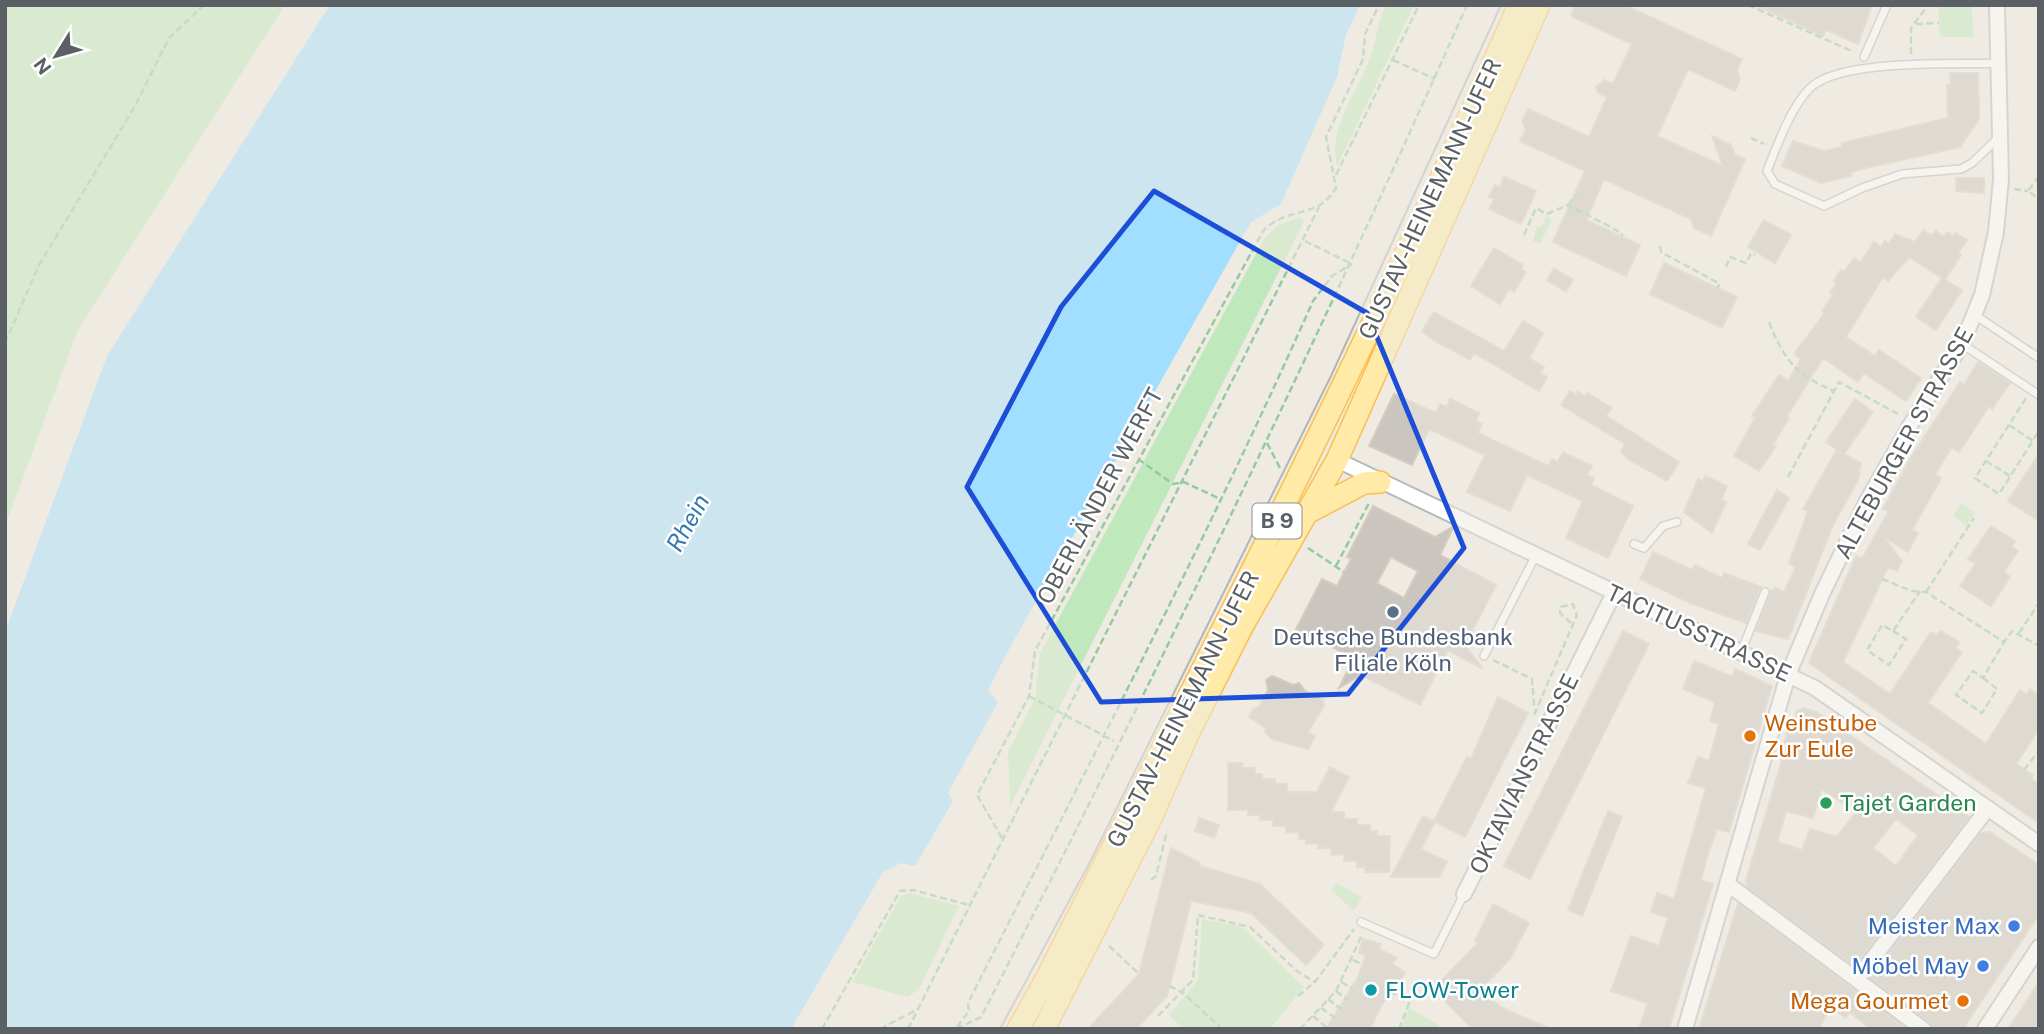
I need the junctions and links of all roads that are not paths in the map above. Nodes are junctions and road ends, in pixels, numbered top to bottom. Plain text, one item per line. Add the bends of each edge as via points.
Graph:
1 (1519, 5) edge
2 (1539, 5) edge
3 (1887, 5) edge
4 (1997, 5) edge
5 (1864, 57) dead end
6 (2000, 62) junction
7 (2001, 134) junction
8 (1974, 315) junction
9 (1962, 344) junction
10 (2039, 358) edge
11 (2039, 395) edge
12 (1313, 449) junction
13 (1337, 460) junction
14 (1380, 482) junction
15 (1309, 512) junction
16 (1677, 522) dead end
17 (1634, 544) dead end
18 (1535, 557) junction
19 (1765, 592) dead end
20 (1614, 593) junction
21 (1741, 652) junction
22 (1484, 656) road end
23 (1788, 676) junction
24 (1988, 808) junction
25 (2039, 844) edge
26 (1729, 885) junction
27 (1464, 894) joint
28 (1361, 922) road end
29 (2039, 947) edge
30 (1857, 979) junction
31 (1018, 1029) edge
32 (1044, 1029) edge
33 (1685, 1029) edge
34 (1923, 1029) edge
35 (1985, 1029) edge

1 - 12 main road, GUSTAV-HEINEMANN-UFER / B 9
2 - 13 main road, GUSTAV-HEINEMANN-UFER / B 9
3 - 5 lane
4 - 6 street, ALTEBURGER STRASSE
6 - 7 street, ALTEBURGER STRASSE
6 - 7 lane via 1851,69 1826,77 1809,89 1799,104 1767,171 1775,184 1824,206 1902,174 1961,169
7 - 8 street, ALTEBURGER STRASSE via 1996,232
8 - 9 street, ALTEBURGER STRASSE
8 - 10 lane
9 - 11 lane
9 - 23 street, ALTEBURGER STRASSE via 1867,501
12 - 13 lane
12 - 31 main road, GUSTAV-HEINEMANN-UFER / B 9
13 - 14 street, TACITUSSTRASSE
13 - 15 main road, GUSTAV-HEINEMANN-UFER / B 9
14 - 15 main road via 1364,483
14 - 18 street, TACITUSSTRASSE
15 - 32 main road, GUSTAV-HEINEMANN-UFER / B 9 via 1218,674
16 - 17 lane via 1663,526 1644,548
18 - 20 street, TACITUSSTRASSE
18 - 22 lane
19 - 21 lane
20 - 21 street, TACITUSSTRASSE
20 - 27 street, OKTAVIANSTRASSE
21 - 23 street, TACITUSSTRASSE
23 - 24 street, TACITUSSTRASSE via 1815,688
23 - 26 street, ALTEBURGER STRASSE
24 - 25 street, TACITUSSTRASSE
24 - 30 street
26 - 30 street
26 - 33 street, ALTEBURGER STRASSE
27 - 28 lane, OKTAVIANSTRASSE via 1434,954
29 - 35 street
30 - 34 street

